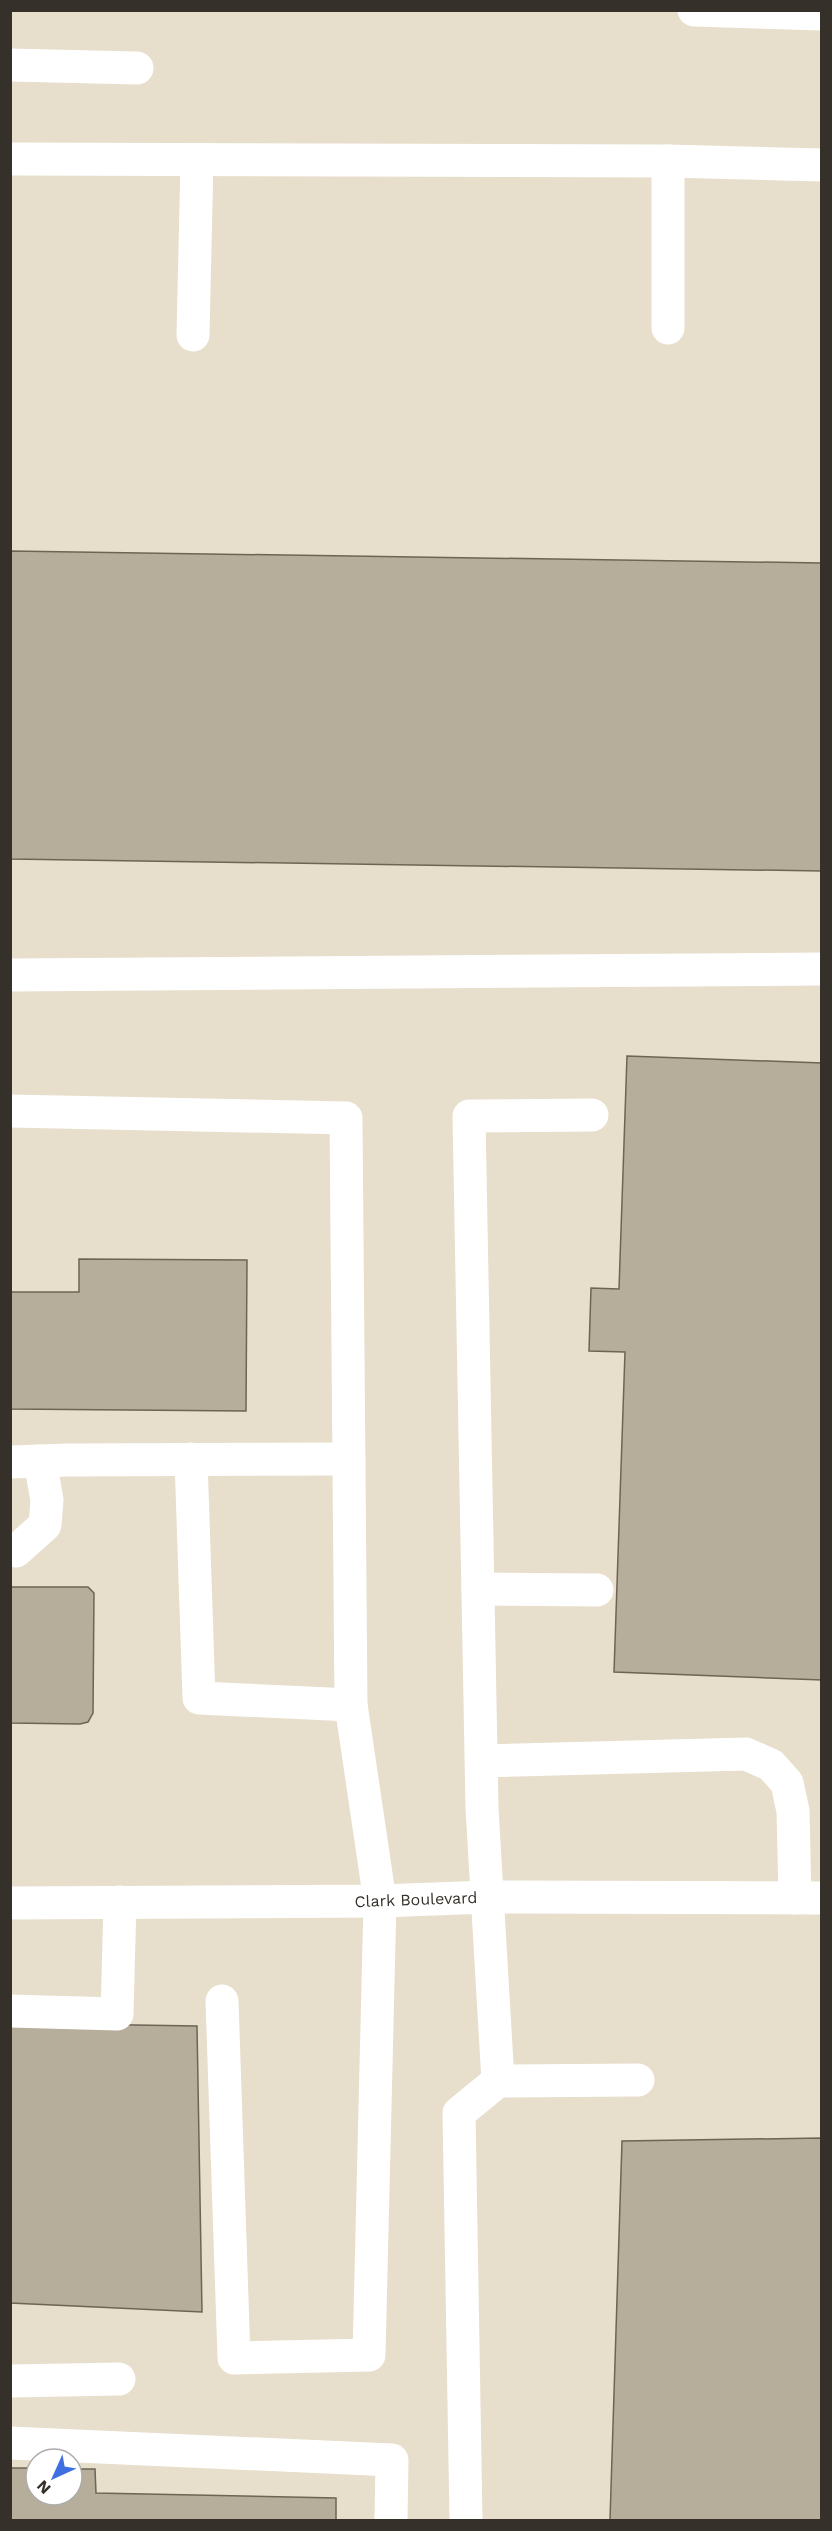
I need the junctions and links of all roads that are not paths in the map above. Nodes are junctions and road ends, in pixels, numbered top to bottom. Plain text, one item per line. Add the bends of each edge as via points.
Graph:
1 (694, 10) edge
2 (822, 14) edge
3 (10, 65) edge
4 (137, 68) dead end
5 (10, 159) edge
6 (197, 160) junction
7 (668, 161) junction
8 (822, 165) edge
9 (668, 327) dead end
10 (193, 335) dead end
11 (822, 969) edge
12 (10, 975) edge
13 (10, 1111) edge
14 (592, 1115) dead end
15 (191, 1459) junction
16 (349, 1459) junction
17 (25, 1462) edge
18 (10, 1550) edge
19 (478, 1588) junction
20 (597, 1590) dead end
21 (351, 1705) junction
22 (482, 1761) junction
23 (488, 1897) junction
24 (808, 1898) edge
25 (380, 1901) junction
26 (120, 1902) junction
27 (10, 1903) edge
28 (222, 2001) dead end
29 (10, 2011) edge
30 (638, 2080) dead end
31 (498, 2081) junction
32 (119, 2379) dead end
33 (10, 2381) edge
34 (10, 2443) edge
35 (391, 2520) edge
36 (466, 2520) edge

1 - 2 street
3 - 4 street
5 - 6 street
6 - 7 street
6 - 10 street
7 - 8 street
7 - 9 street
11 - 12 street
13 - 16 street via 346,1118
14 - 19 street via 469,1116
15 - 16 street
15 - 17 street
15 - 21 street via 199,1698
16 - 21 street
17 - 18 street via 47,1500 45,1525 15,1551
19 - 20 street
19 - 22 street
21 - 25 street
22 - 23 street
22 - 24 street via 746,1754 755,1757 771,1765 787,1783
23 - 24 street, Clark Boulevard
23 - 25 street, Clark Boulevard
23 - 31 street
25 - 26 street, Clark Boulevard
25 - 28 street via 369,2355 234,2358
26 - 27 street, Clark Boulevard
26 - 29 street via 117,2014
30 - 31 street
31 - 36 street via 459,2113
32 - 33 street
34 - 35 street via 392,2460

